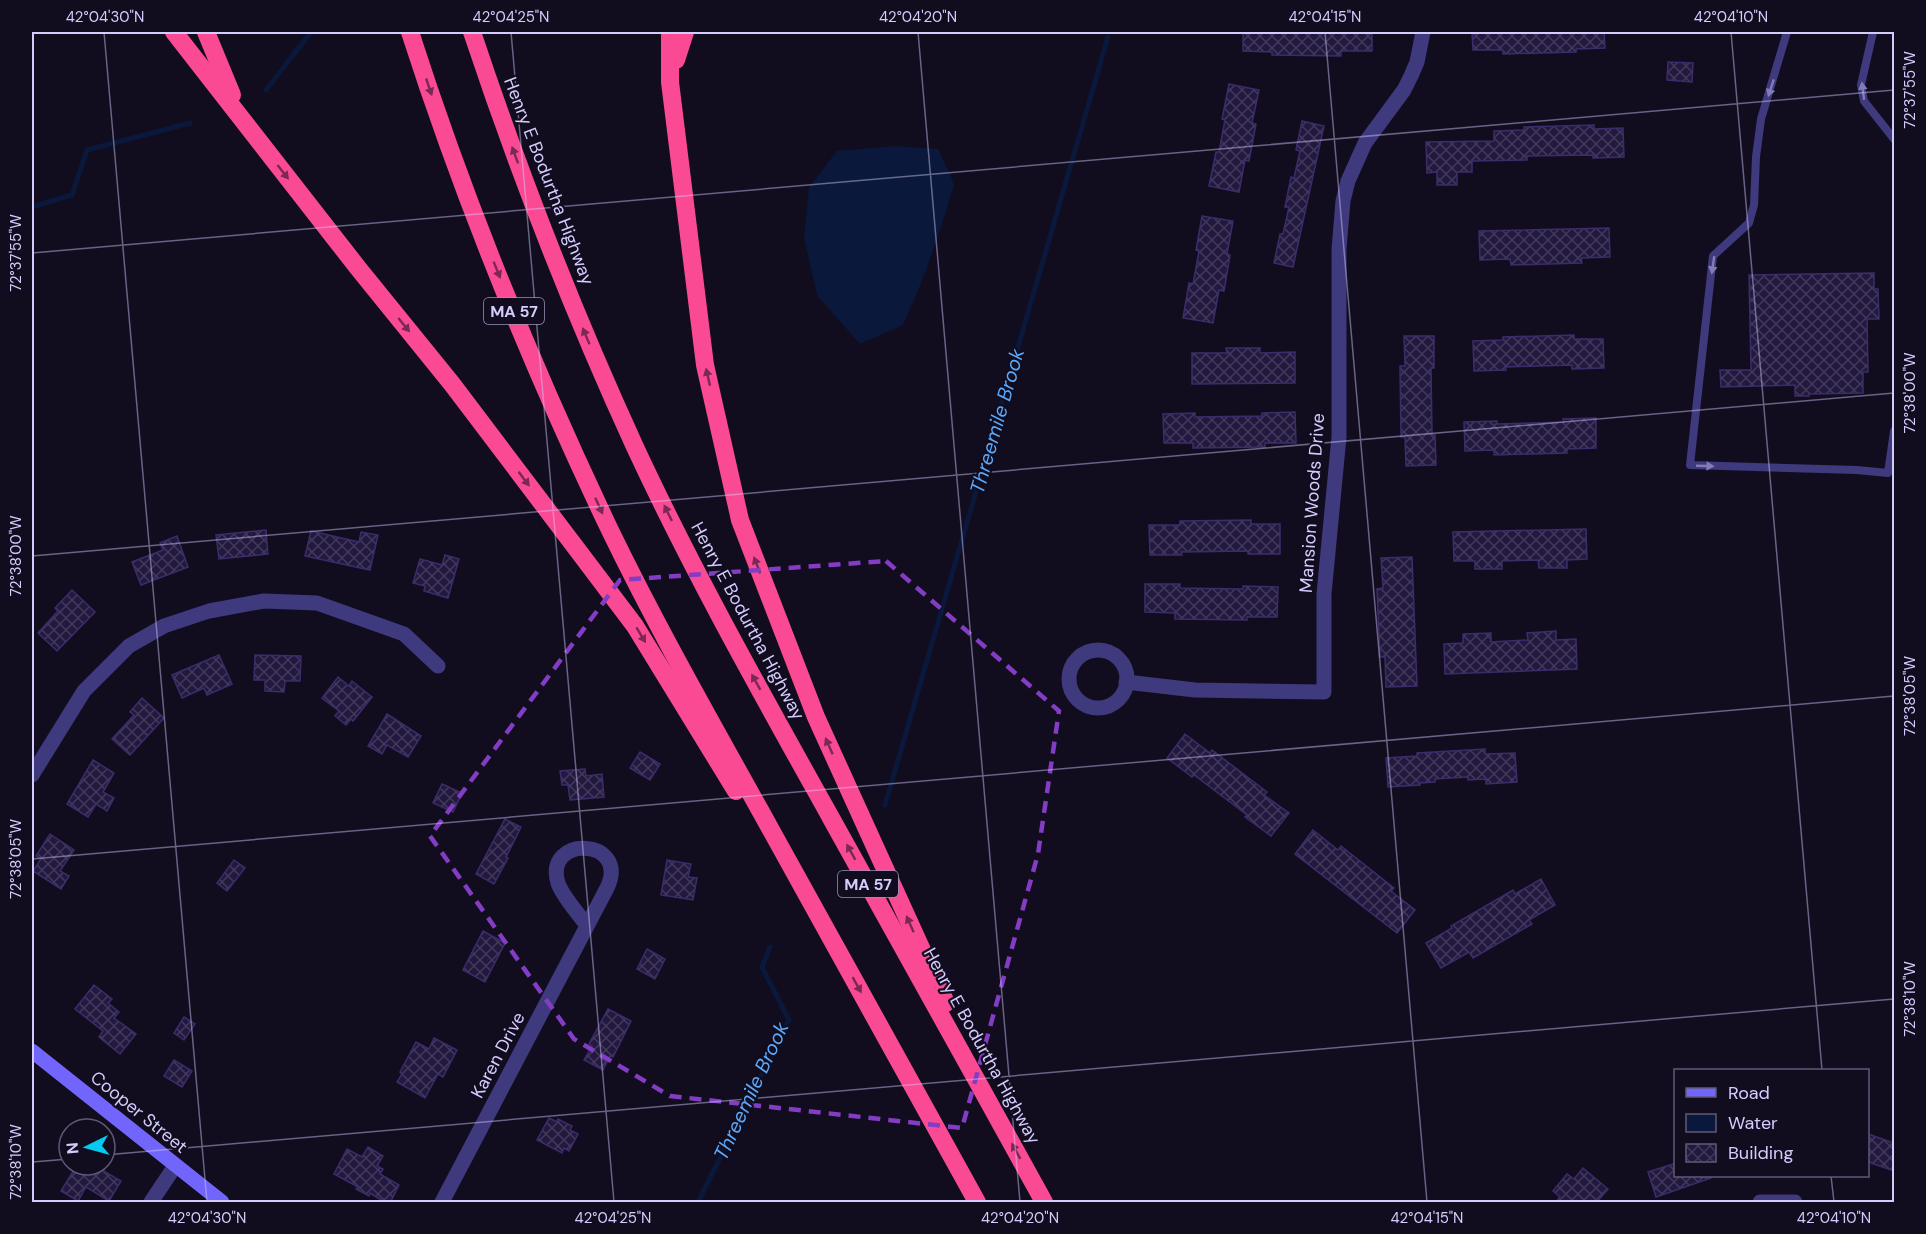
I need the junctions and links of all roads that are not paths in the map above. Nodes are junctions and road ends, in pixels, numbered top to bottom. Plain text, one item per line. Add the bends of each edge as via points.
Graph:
1 (174, 32) edge
2 (206, 32) edge
3 (410, 32) edge
4 (472, 32) edge
5 (670, 32) edge
6 (685, 32) edge
7 (1423, 32) edge
8 (1788, 32) edge
9 (1873, 32) edge
10 (670, 82) junction
11 (247, 126) junction
12 (1894, 139) edge
13 (1894, 431) edge
14 (438, 666) dead end
15 (1126, 682) dead end
16 (32, 775) edge
17 (587, 926) junction
18 (838, 951) junction
19 (32, 1051) edge
20 (1004, 1130) junction
21 (175, 1166) junction
22 (151, 1203) edge
23 (222, 1203) edge
24 (442, 1203) edge
25 (977, 1203) edge
26 (1044, 1203) edge
27 (1760, 1203) edge
28 (1796, 1203) edge

1 - 11 highway
2 - 11 highway
3 -> 18 highway, MA 57 via 484,238 590,486 672,651
20 -> 4 highway, Henry E Bodurtha Highway / MA 57 via 724,623 636,449 551,252
5 - 10 highway
6 - 10 highway
7 - 15 street, Mansion Woods Drive via 1411,76 1365,143 1343,201 1339,249 1339,437 1324,594 1324,692 1195,690
8 -> 13 lane via 1761,119 1749,223 1713,256 1690,465 1888,473
12 -> 9 lane via 1864,101 1861,85
20 -> 10 highway via 816,717 740,520 705,365
11 -> 18 highway via 452,384 635,626
14 - 16 street via 404,634 317,603 264,601 209,611 164,626 129,646 84,691
17 - 17 street, Karen Drive via 610,883 611,872 600,852 584,847 564,855 557,876 560,888
17 - 24 street, Karen Drive
18 -> 25 highway, MA 57
19 - 21 street, Cooper Street
26 -> 20 highway, Henry E Bodurtha Highway / MA 57
21 - 22 street
21 - 23 street, Cooper Street
27 - 28 street

